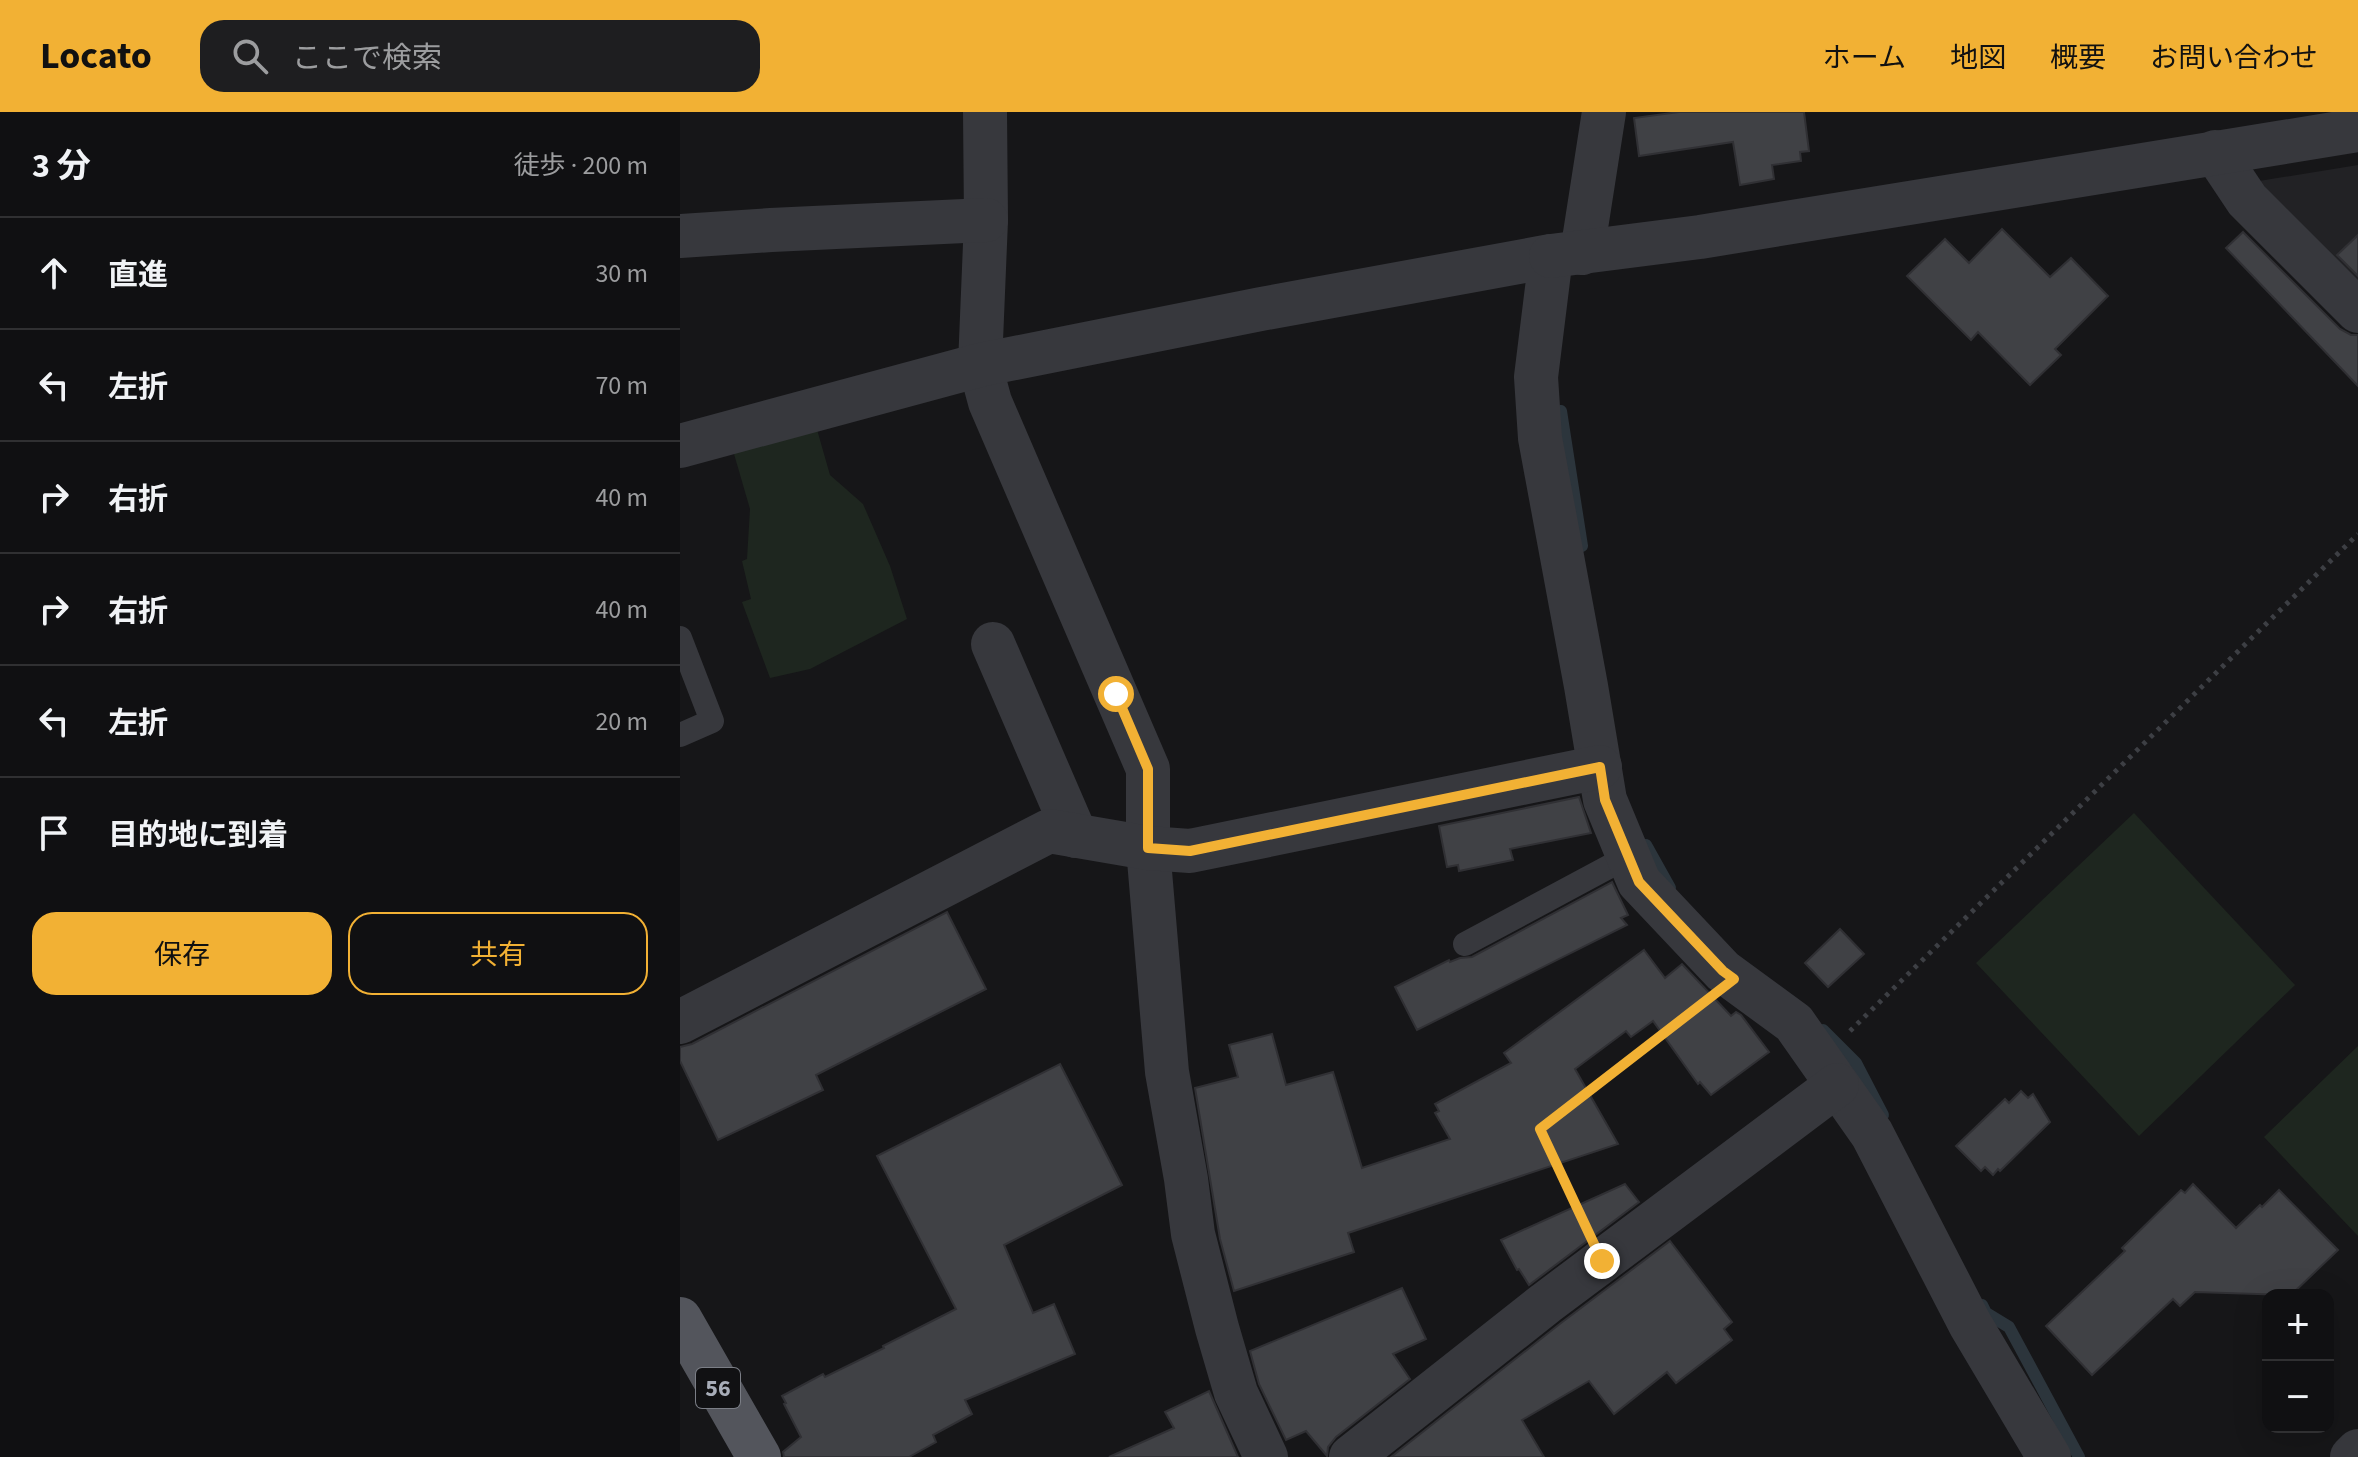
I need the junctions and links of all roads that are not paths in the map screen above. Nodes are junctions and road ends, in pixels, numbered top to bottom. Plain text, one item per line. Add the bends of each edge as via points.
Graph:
1 (985, 112) edge
2 (1604, 112) edge
3 (2358, 130) edge
4 (2215, 152) junction
5 (986, 220) junction
6 (680, 236) edge
7 (1566, 255) junction
8 (2358, 311) edge
9 (980, 365) junction
10 (680, 446) edge
11 (680, 638) edge
12 (993, 644) dead end
13 (680, 735) edge
14 (1600, 767) junction
15 (1076, 836) junction
16 (1148, 848) junction
17 (1629, 856) junction
18 (1465, 944) dead end
19 (680, 1022) edge
20 (1828, 1073) junction
21 (683, 1334) edge
22 (2358, 1451) edge
23 (759, 1457) edge
24 (1266, 1457) edge
25 (1351, 1457) edge
26 (2049, 1457) edge
27 (2352, 1457) edge

1 - 5 street
2 - 7 street
3 - 4 street
4 - 7 street
4 - 8 street via 2247,200
5 - 6 street
5 - 9 street
7 - 9 street
7 - 14 street via 1536,377 1540,438
9 - 10 street
9 - 16 street via 990,402 1148,769
11 - 13 lane via 712,721
12 - 15 street
14 - 16 street via 1190,851
14 - 17 street via 1605,800
15 - 16 street
15 - 19 street via 1049,831
16 - 24 street via 1167,1072 1193,1234 1236,1393
17 - 18 lane
17 - 20 street via 1639,882 1723,971 1794,1023
20 - 25 street via 1602,1261
20 - 26 street via 1872,1134 1970,1324
21 - 23 main road, 56
22 - 27 street

